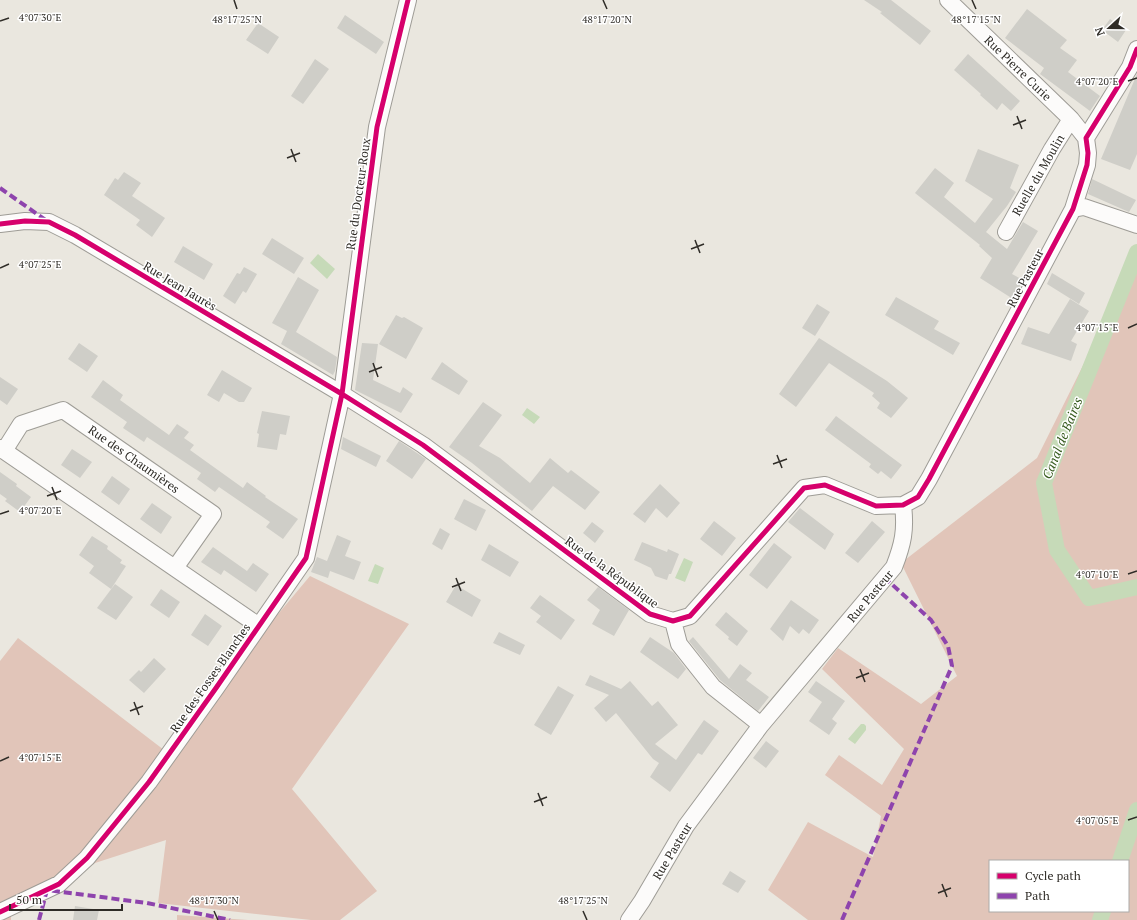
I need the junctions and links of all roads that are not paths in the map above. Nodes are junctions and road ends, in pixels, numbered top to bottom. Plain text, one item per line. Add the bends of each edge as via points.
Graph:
1 (408, 0) edge
2 (948, 0) edge
3 (1137, 49) edge
4 (1071, 119) junction
5 (1086, 138) junction
6 (1073, 209) junction
7 (0, 224) edge
8 (1137, 225) edge
9 (1006, 232) dead end
10 (342, 394) junction
11 (2, 450) edge
12 (903, 505) junction
13 (174, 568) junction
14 (673, 621) junction
15 (259, 626) junction
16 (761, 725) junction
17 (0, 912) edge
18 (629, 920) edge

1 - 10 street, Rue du Docteur Roux via 377,127
2 - 4 street, Rue Pierre Curie
3 - 5 street via 1130,67
4 - 5 street, Rue Pierre Curie
4 - 9 street, Ruelle du Moulin
5 - 6 street, Rue Pasteur via 1087,165
6 - 8 street via 1084,207
6 - 12 street, Rue Pasteur via 929,479 918,496
7 - 10 street, Rue Jean Jaurès via 49,222
10 - 14 street, Rue de la République via 423,445 650,614
10 - 15 street, Rue des Fosses Blanches via 306,558
11 - 13 street, Rue des Chaumières
11 - 13 street, Rue des Chaumières via 21,424 63,410 213,514
12 - 14 street via 876,506 825,485 804,488 690,616
12 - 16 street, Rue Pasteur via 905,521 902,546 894,567
13 - 15 street, Rue des Chaumières
14 - 16 street via 679,644 713,687
15 - 17 street, Rue des Fosses Blanches via 150,782 86,858 59,884
16 - 18 street, Rue Pasteur via 686,826

